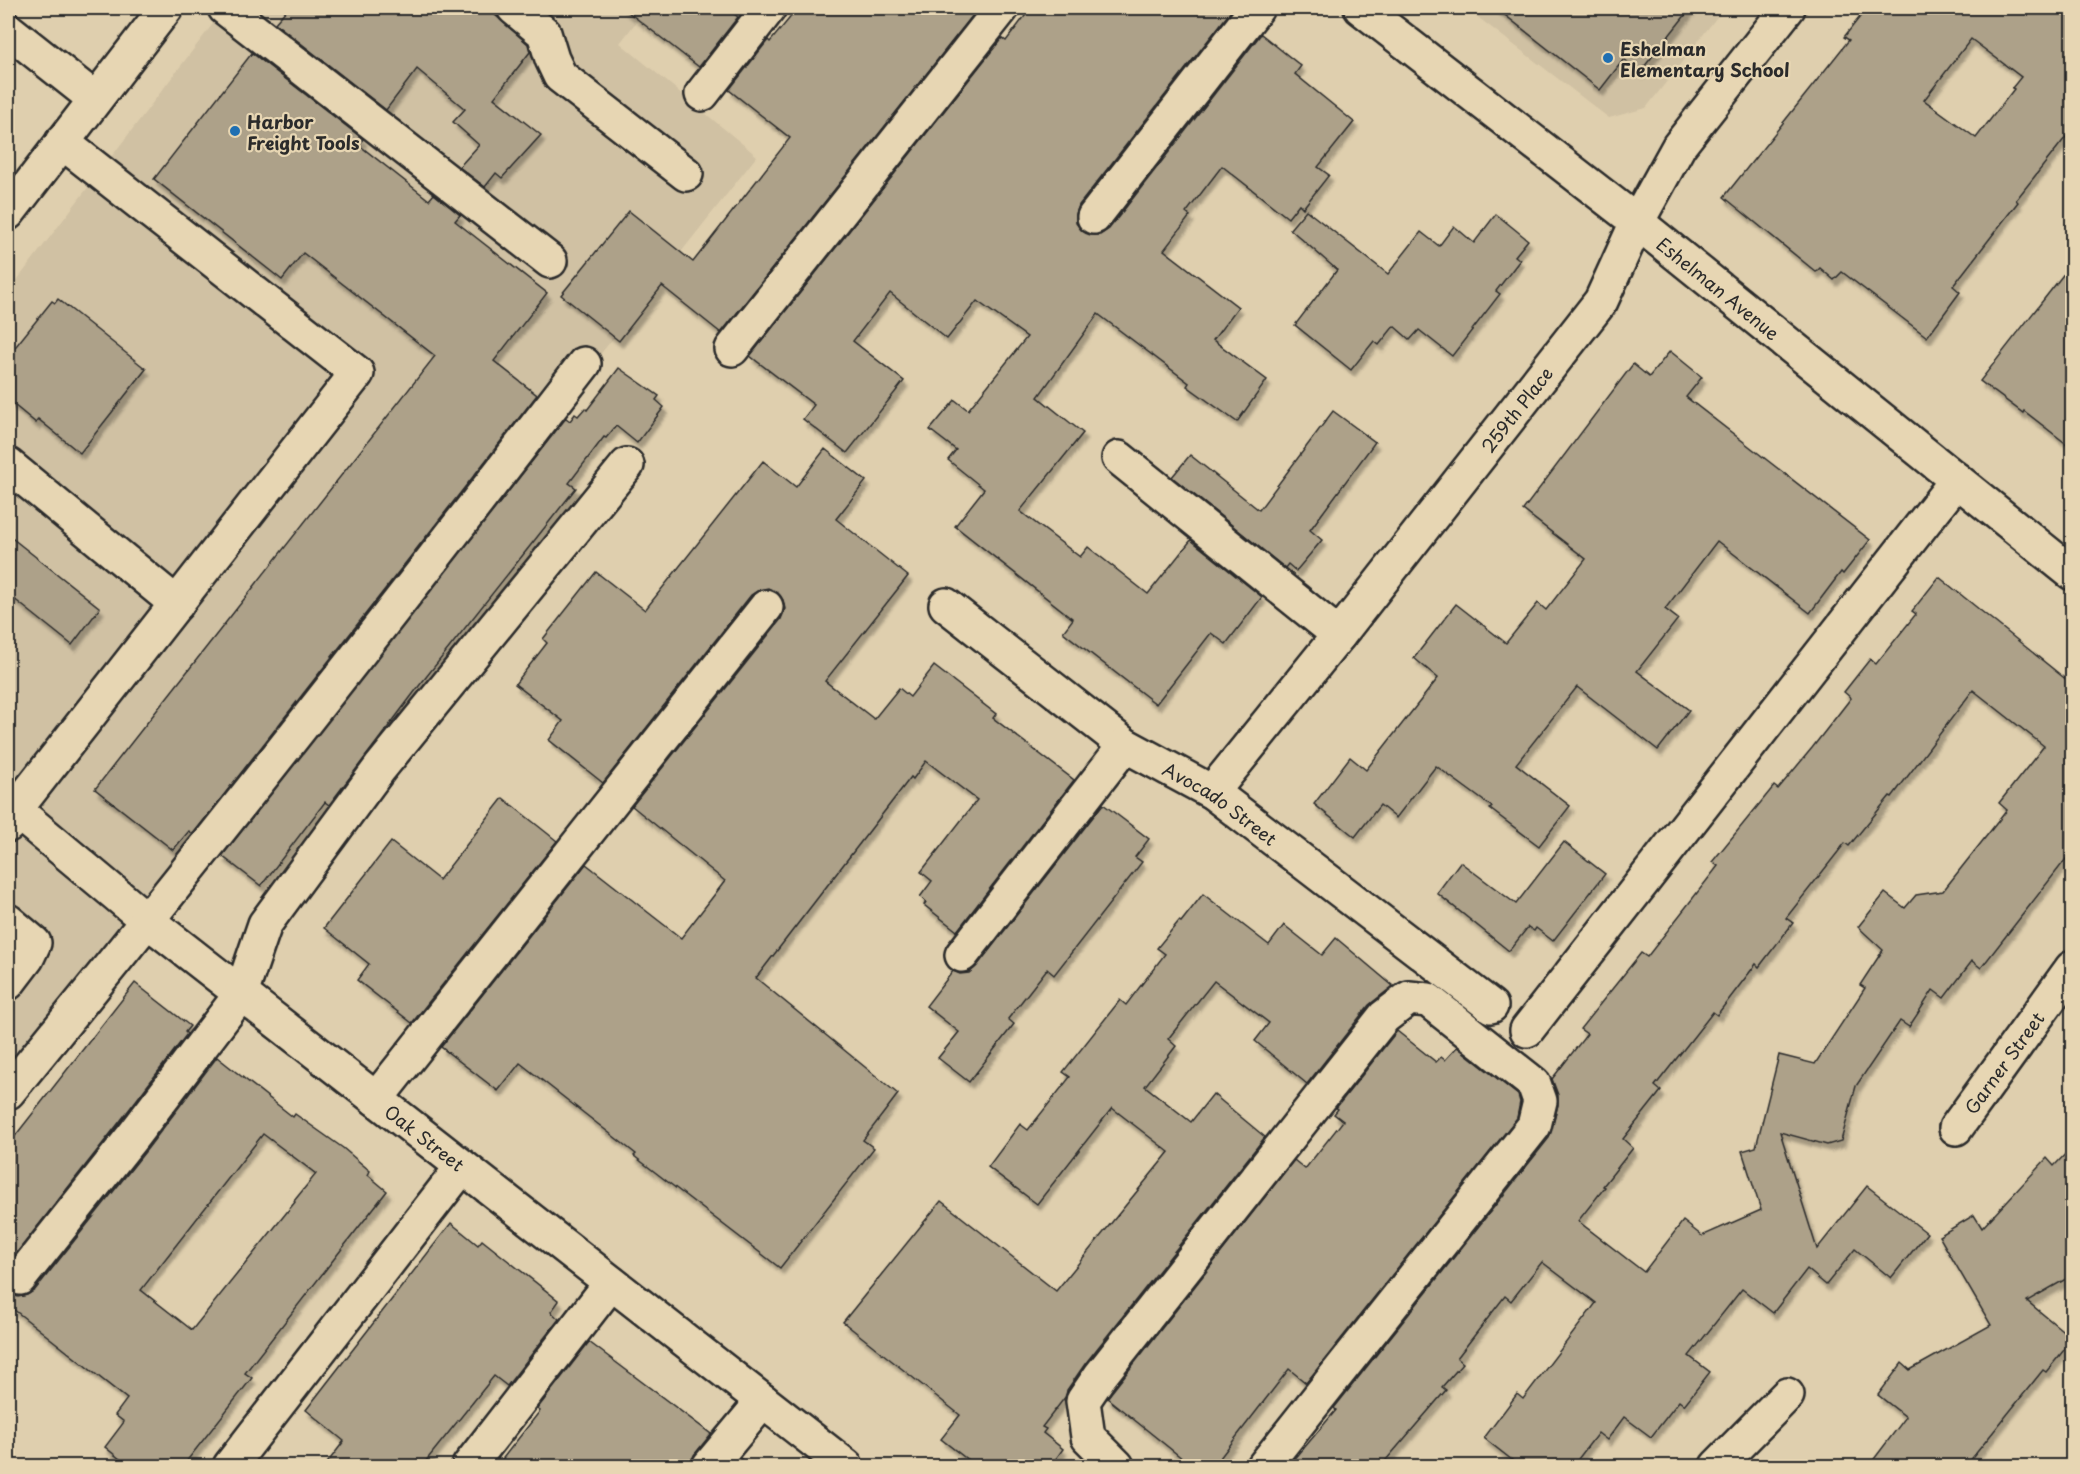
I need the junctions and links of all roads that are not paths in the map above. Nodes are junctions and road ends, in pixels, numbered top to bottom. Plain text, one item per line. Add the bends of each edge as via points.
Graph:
1 (166, 8) edge
2 (225, 8) edge
3 (514, 8) edge
4 (769, 8) edge
5 (1002, 8) edge
6 (1257, 8) edge
7 (1361, 8) edge
8 (1788, 8) edge
9 (8, 30) edge
10 (702, 94) dead end
11 (95, 99) junction
12 (62, 142) junction
13 (686, 174) dead end
14 (8, 213) edge
15 (1094, 217) dead end
16 (1637, 222) junction
17 (550, 261) dead end
18 (732, 349) dead end
19 (584, 364) dead end
20 (1119, 458) dead end
21 (8, 465) edge
22 (627, 465) dead end
23 (1957, 480) junction
24 (2073, 573) edge
25 (177, 604) junction
26 (946, 605) dead end
27 (766, 607) dead end
28 (1339, 635) junction
29 (1125, 745) junction
30 (1212, 792) junction
31 (10, 813) edge
32 (8, 921) edge
33 (148, 921) junction
34 (962, 955) dead end
35 (2073, 969) edge
36 (8, 983) edge
37 (241, 994) junction
38 (1491, 1006) dead end
39 (1527, 1030) dead end
40 (8, 1092) edge
41 (376, 1099) junction
42 (1956, 1128) dead end
43 (462, 1167) junction
44 (20, 1278) dead end
45 (611, 1283) junction
46 (1787, 1395) dead end
47 (763, 1401) junction
48 (230, 1467) edge
49 (469, 1467) edge
50 (709, 1467) edge
51 (846, 1467) edge
52 (1117, 1467) edge
53 (1264, 1467) edge
54 (1718, 1467) edge

1 - 11 main road
2 - 17 main road
3 - 13 main road via 544,33 560,76
4 - 10 main road
5 - 18 main road
6 - 15 main road
7 - 16 main road, Eshelman Avenue
8 - 16 main road, 259th Place via 1679,146
9 - 11 main road
11 - 12 main road
12 - 14 main road
12 - 25 main road via 357,373
16 - 23 main road, Eshelman Avenue
16 - 28 main road, 259th Place via 1601,301
19 - 33 main road
20 - 28 main road
21 - 25 main road
22 - 37 main road via 380,768 265,924
23 - 24 main road, Eshelman Avenue
23 - 39 main road
25 - 31 main road
26 - 29 main road, Avocado Street
27 - 41 main road
28 - 30 main road, 259th Place
29 - 30 main road, Avocado Street
29 - 34 main road
30 - 38 main road, Avocado Street
31 - 33 main road, Oak Street
32 - 36 main road via 34,943
33 - 37 main road, Oak Street
33 - 40 main road
35 - 42 main road, Garner Street
37 - 41 main road, Oak Street
37 - 44 main road
41 - 43 main road, Oak Street
43 - 45 main road, Oak Street
43 - 48 main road
45 - 47 main road, Oak Street
45 - 49 main road
46 - 54 main road
47 - 50 main road
47 - 51 main road, Oak Street
52 - 53 main road via 1088,1437 1083,1401 1384,1017 1409,998 1428,999 1534,1084 1540,1101 1534,1126

